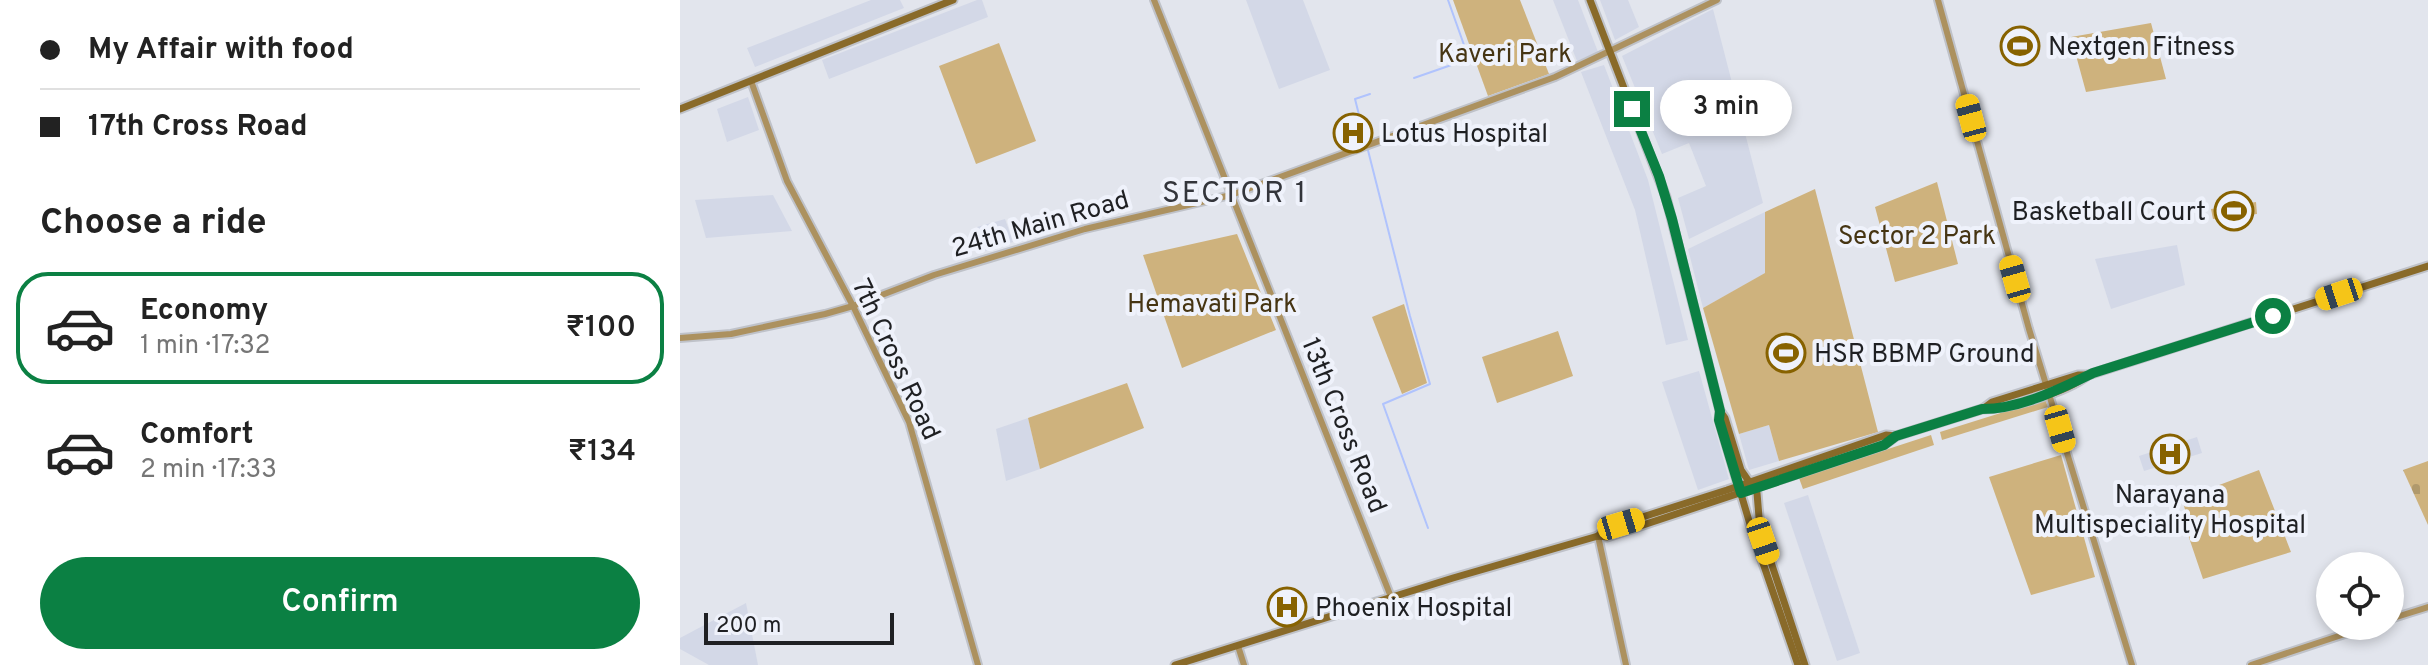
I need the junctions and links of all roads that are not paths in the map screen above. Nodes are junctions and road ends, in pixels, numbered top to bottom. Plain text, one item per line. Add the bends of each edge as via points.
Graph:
1 (953, 0) edge
2 (1154, 0) edge
3 (1590, 0) edge
4 (1717, 0) edge
5 (1938, 0) edge
6 (1610, 52) junction
7 (751, 81) junction
8 (680, 109) edge
9 (1231, 195) junction
10 (2428, 266) edge
11 (853, 306) junction
12 (680, 338) edge
13 (2047, 390) junction
14 (1720, 411) junction
15 (1752, 485) junction
16 (1740, 489) junction
17 (1760, 520) junction
18 (1750, 523) junction
19 (1598, 536) junction
20 (1391, 597) junction
21 (2428, 607) edge
22 (2404, 615) edge
23 (2327, 640) edge
24 (1238, 646) junction
25 (978, 665) edge
26 (1175, 665) edge
27 (1244, 665) edge
28 (1626, 665) edge
29 (1798, 665) edge
30 (1805, 665) edge
31 (2132, 665) edge
32 (2251, 665) edge

1 - 7 main road
2 - 9 street, 13th Cross Road
3 - 6 main road
4 - 6 street, 24th Main Road
5 - 13 street
6 - 9 street, 24th Main Road
6 - 14 main road via 1666,197
7 - 8 main road
7 - 11 street, 7th Cross Road via 787,181
9 - 11 street, 24th Main Road via 1085,229
9 - 20 street, 13th Cross Road
10 - 13 main road via 2078,375
11 - 12 street, 24th Main Road via 749,331
11 - 25 street, 7th Cross Road via 909,422
13 - 15 main road via 1995,409 1886,435
13 - 31 street
14 - 15 main road via 1741,470
14 - 16 main road
15 - 16 main road
15 - 17 main road
16 - 18 main road
16 - 19 main road via 1605,529
17 - 18 main road
17 - 30 main road
18 - 29 main road
19 - 20 main road
19 - 28 street
20 - 24 main road
21 - 22 street
23 - 32 street
24 - 26 main road
24 - 27 street

